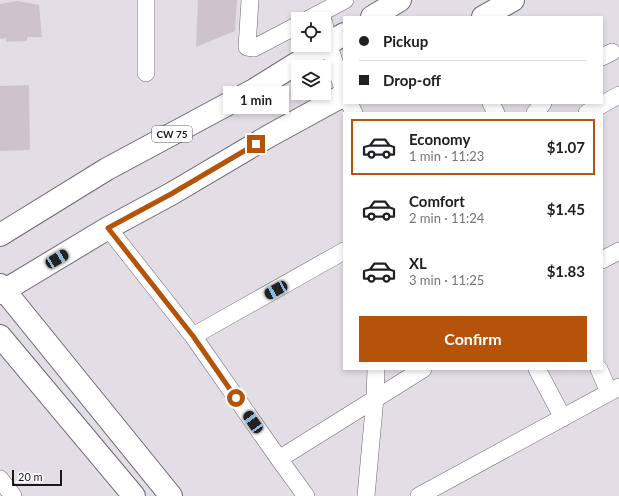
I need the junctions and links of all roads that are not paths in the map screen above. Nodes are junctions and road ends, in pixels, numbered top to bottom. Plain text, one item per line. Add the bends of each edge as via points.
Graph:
1 (146, 0) edge
2 (250, 0) edge
3 (345, 0) edge
4 (400, 0) edge
5 (513, 0) edge
6 (331, 15) edge
7 (374, 16) edge
8 (485, 16) edge
9 (291, 29) edge
10 (331, 44) edge
11 (294, 52) edge
12 (146, 73) dead end
13 (343, 88) edge
14 (619, 95) edge
15 (343, 96) edge
16 (542, 104) edge
17 (603, 104) edge
18 (603, 104) edge
19 (536, 112) edge
20 (589, 112) edge
21 (108, 228) junction
22 (0, 235) edge
23 (619, 251) edge
24 (343, 252) edge
25 (603, 259) edge
26 (1, 289) edge
27 (0, 336) edge
28 (193, 336) junction
29 (376, 370) edge
30 (421, 370) edge
31 (539, 370) edge
32 (600, 370) edge
33 (614, 389) edge
34 (375, 398) junction
35 (563, 418) junction
36 (279, 459) junction
37 (0, 479) edge
38 (13, 496) edge
39 (134, 496) edge
40 (171, 496) edge
41 (306, 496) edge
42 (366, 496) edge
43 (419, 496) edge

1 - 12 street
2 - 9 street via 247,47 254,48
3 - 6 street
4 - 7 main road
5 - 8 main road
10 - 13 street
11 - 22 main road, CW 75 via 254,90 108,169
14 - 18 street
15 - 21 main road
16 - 19 street
17 - 20 street
21 - 26 main road
21 - 28 street
23 - 25 street
24 - 28 street
26 - 40 main road
27 - 39 main road
28 - 36 street
29 - 34 street
30 - 34 street
31 - 35 street
32 - 33 street
33 - 35 street
34 - 36 street
34 - 42 street
35 - 43 street
36 - 41 street
37 - 38 street

